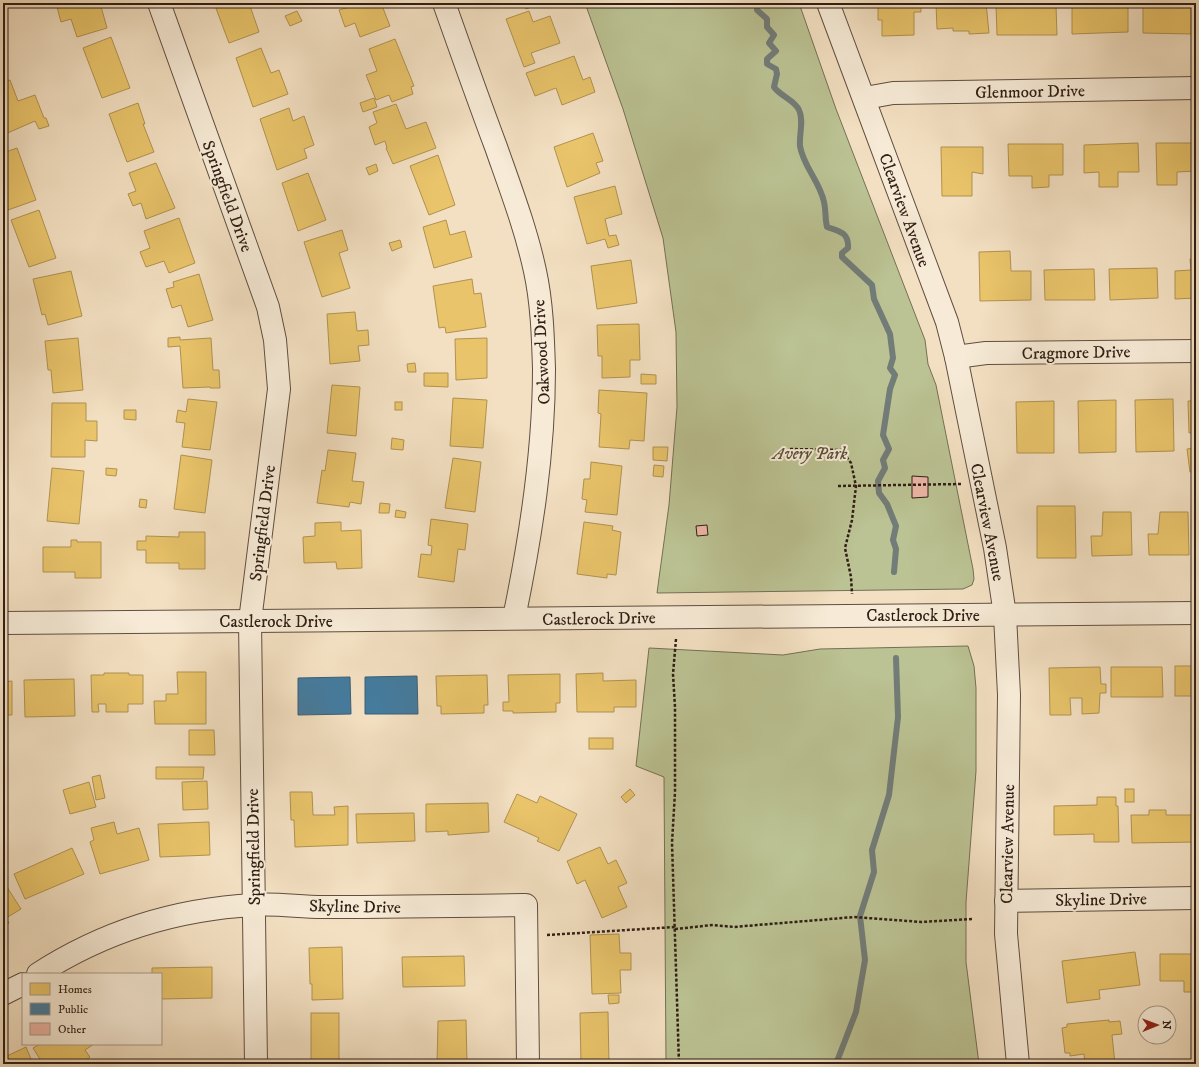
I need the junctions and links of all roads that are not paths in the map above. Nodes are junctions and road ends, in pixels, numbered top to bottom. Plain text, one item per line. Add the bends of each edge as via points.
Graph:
1 (159, 3) edge
2 (444, 3) edge
3 (828, 3) edge
4 (1196, 88) edge
5 (864, 98) junction
6 (1196, 351) edge
7 (956, 357) junction
8 (1196, 613) edge
9 (1005, 615) junction
10 (514, 618) junction
11 (250, 621) junction
12 (3, 623) edge
13 (1196, 898) edge
14 (1006, 901) junction
15 (254, 905) junction
16 (40, 973) edge
17 (22, 984) edge
18 (3, 994) edge
19 (256, 1064) edge
20 (528, 1064) edge
21 (1018, 1064) edge

1 - 11 street, Springfield Drive via 268,307 275,340 279,389
2 - 10 street, Oakwood Drive via 522,226 535,272 543,333 544,409 526,564
3 - 5 street, Clearview Avenue
4 - 5 street, Glenmoor Drive via 893,93
5 - 7 street, Clearview Avenue via 946,322
6 - 7 street, Cragmore Drive via 986,354
7 - 9 street, Clearview Avenue via 995,548
8 - 9 street, Castlerock Drive
9 - 10 street, Castlerock Drive
9 - 14 street, Clearview Avenue via 1009,695
10 - 11 street, Castlerock Drive
11 - 12 street, Castlerock Drive
11 - 15 street, Springfield Drive
13 - 14 street, Skyline Drive
14 - 21 street, Clearview Avenue via 1006,934
15 - 16 street, Skyline Drive via 177,915 126,930 84,948
15 - 19 street, Springfield Drive
15 - 20 street, Skyline Drive via 289,904 326,908 526,905
17 - 18 street

